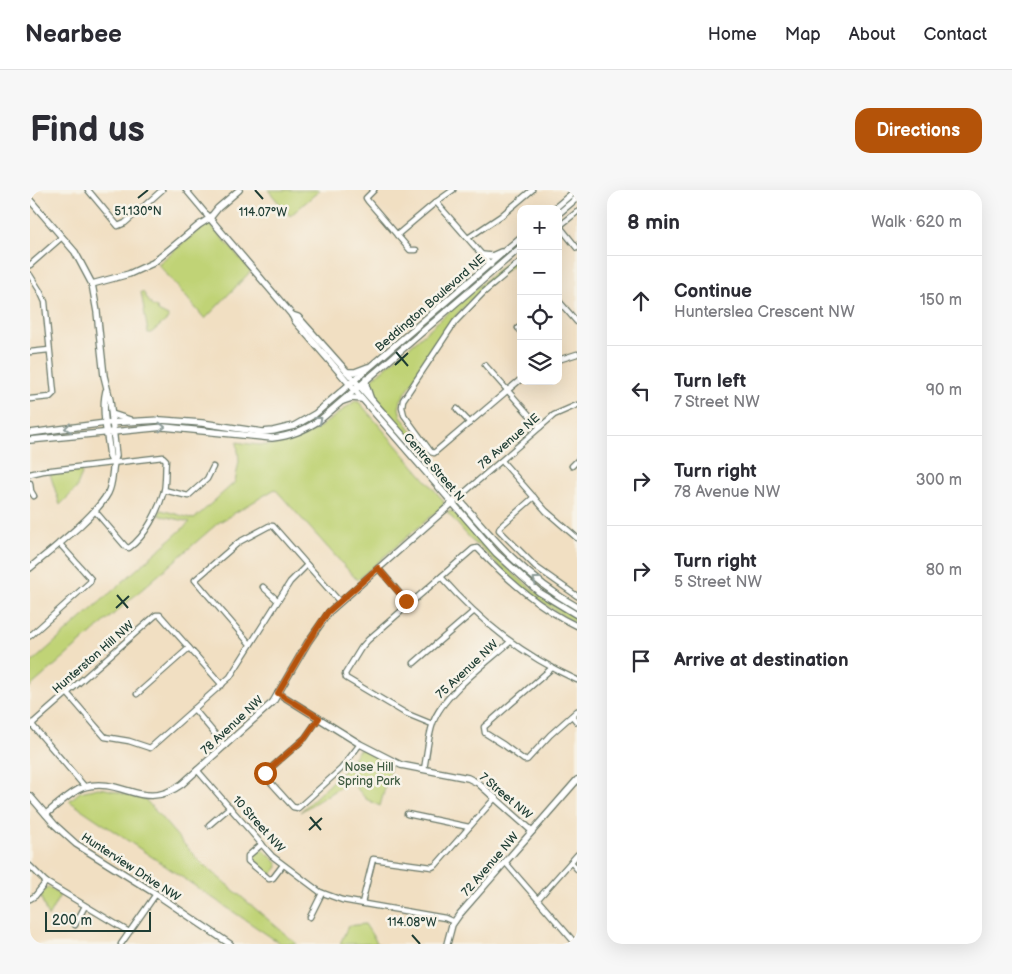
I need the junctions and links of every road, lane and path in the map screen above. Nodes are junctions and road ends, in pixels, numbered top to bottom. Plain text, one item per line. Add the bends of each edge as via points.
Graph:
1 (88, 190) edge
2 (162, 190) edge
3 (186, 190) edge
4 (239, 190) edge
5 (374, 190) edge
6 (453, 190) edge
7 (532, 190) edge
8 (576, 190) edge
9 (577, 198) edge
10 (30, 200) edge
11 (436, 202) junction
12 (559, 205) edge
13 (562, 211) edge
14 (577, 212) edge
15 (208, 216) junction
16 (397, 235) junction
17 (62, 237) junction
18 (468, 238) junction
19 (517, 241) edge
20 (577, 248) edge
21 (416, 250) dead end
22 (506, 250) junction
23 (517, 250) edge
24 (482, 254) junction
25 (517, 264) edge
26 (30, 265) edge
27 (492, 266) junction
28 (30, 276) edge
29 (92, 284) junction
30 (562, 305) edge
31 (292, 315) junction
32 (577, 322) edge
33 (49, 350) junction
34 (30, 352) edge
35 (577, 354) edge
36 (562, 359) edge
37 (374, 364) junction
38 (485, 365) dead end
39 (347, 372) junction
40 (366, 379) junction
41 (517, 382) edge
42 (354, 384) junction
43 (507, 390) junction
44 (106, 391) junction
45 (30, 399) edge
46 (362, 399) junction
47 (340, 401) junction
48 (372, 401) junction
49 (577, 405) edge
50 (457, 409) dead end
51 (112, 414) junction
52 (134, 421) junction
53 (109, 423) junction
54 (470, 423) junction
55 (540, 427) junction
56 (110, 431) junction
57 (30, 433) edge
58 (91, 433) junction
59 (30, 440) edge
60 (108, 441) junction
61 (502, 461) junction
62 (577, 461) edge
63 (113, 462) junction
64 (572, 466) dead end
65 (212, 467) dead end
66 (30, 474) edge
67 (30, 483) edge
68 (164, 490) junction
69 (34, 496) dead end
70 (534, 497) junction
71 (458, 498) junction
72 (452, 503) junction
73 (95, 511) junction
74 (577, 530) edge
75 (572, 534) junction
76 (577, 538) edge
77 (59, 543) junction
78 (307, 565) junction
79 (30, 568) edge
80 (378, 568) junction
81 (441, 577) junction
82 (263, 586) dead end
83 (577, 596) edge
84 (277, 600) junction
85 (340, 601) junction
86 (409, 604) junction
87 (577, 607) edge
88 (473, 612) junction
89 (577, 615) edge
90 (577, 626) edge
91 (30, 636) edge
92 (510, 642) junction
93 (250, 644) junction
94 (189, 648) junction
95 (414, 663) dead end
96 (552, 668) junction
97 (577, 680) edge
98 (222, 685) junction
99 (278, 693) junction
100 (68, 694) junction
101 (137, 694) dead end
102 (194, 709) junction
103 (577, 711) edge
104 (572, 716) junction
105 (319, 718) junction
106 (577, 722) edge
107 (432, 724) junction
108 (360, 744) junction
109 (225, 746) junction
110 (424, 769) junction
111 (197, 770) junction
112 (577, 780) edge
113 (85, 787) junction
114 (30, 796) edge
115 (495, 798) junction
116 (230, 807) junction
117 (46, 814) junction
118 (407, 814) dead end
119 (210, 825) dead end
120 (469, 827) junction
121 (532, 831) junction
122 (262, 844) junction
123 (577, 855) edge
124 (505, 862) junction
125 (571, 862) junction
126 (282, 865) junction
127 (30, 866) edge
128 (577, 869) edge
129 (46, 882) junction
130 (322, 893) junction
131 (156, 894) junction
132 (30, 899) edge
133 (538, 899) junction
134 (362, 903) junction
135 (85, 906) junction
136 (310, 917) dead end
137 (454, 922) junction
138 (75, 925) dead end
139 (129, 932) junction
140 (121, 944) edge
141 (230, 944) edge
142 (447, 944) edge
143 (576, 944) edge

1 - 2 street via 118,226
3 - 15 street, Centre Street N
4 - 15 street
5 - 16 street via 366,198
6 - 11 street
7 - 18 street
8 - 12 street
9 - 13 street
10 - 17 street
11 - 16 street
11 - 18 street
14 - 20 street via 560,228
15 - 29 street via 142,269
15 - 31 street, Centre Street N
16 - 21 street via 410,250
17 - 26 street
17 - 29 street via 75,252
18 - 24 street
19 - 22 street, Beddington Boulevard NE
22 - 24 street via 492,256
22 - 27 street, Beddington Boulevard NE
23 - 27 street, Beddington Boulevard NE
24 - 27 street
25 - 54 street via 455,322 404,400 404,415 431,452 437,452
27 - 37 street, Beddington Boulevard NE
27 - 40 street, Beddington Boulevard NE
28 - 33 street via 45,302
29 - 44 street
30 - 32 street
31 - 39 street, Centre Street N via 298,317
31 - 42 street, Centre Street N
33 - 34 street
33 - 45 street via 54,393 50,397
35 - 36 street
37 - 39 street
37 - 42 street, Beddington Boulevard NE
38 - 43 street
39 - 42 street, Centre Street N
40 - 42 street, Beddington Boulevard NE
40 - 48 street
41 - 43 street
42 - 46 street, Centre Street N
42 - 47 street
42 - 48 street, Centre Street N
42 - 52 street via 302,423 284,430 262,432 202,423
43 - 54 street
43 - 55 street
44 - 51 street
44 - 53 street via 104,400
46 - 47 street
46 - 72 street, Centre Street N
56 -> 47 street via 164,427 272,438 289,436 308,428
48 - 71 street, Centre Street N
49 - 55 street, 78 Avenue NE via 564,409
50 - 54 street
51 - 52 street
51 - 53 street
52 - 53 street
53 - 56 street
53 -> 57 street
55 - 61 street, 78 Avenue NE
56 - 58 street
56 - 60 street
56 - 63 street via 116,456
58 - 59 street
58 - 60 street
60 - 63 street
61 - 70 street
61 - 71 street, 78 Avenue NE
62 - 64 street
63 - 66 street
63 - 68 street via 163,457 166,460
63 - 73 street via 113,481
65 - 68 street via 207,479 188,496
67 - 69 street
68 - 73 street via 145,531 129,548
70 - 75 street
70 - 83 street via 499,530 536,567
71 - 72 street, 78 Avenue NW
87 -> 71 street, Centre Street N via 516,563
72 - 80 street, 78 Avenue NW
72 - 89 street, Centre Street N via 513,570 539,592
73 - 77 street
74 - 75 street
75 - 76 street
77 - 79 street
77 - 91 street via 91,578 90,582
78 - 84 street
78 - 85 street
78 - 93 street via 273,526 269,526 239,542 195,580
80 - 85 street, 78 Avenue NW
80 - 86 street
81 - 86 street
81 - 88 street
81 - 90 street via 475,548 526,594
82 - 84 street
84 - 93 street
85 - 99 street, 78 Avenue NW via 328,612
86 - 107 street via 368,640 345,674 346,678 405,714
88 - 92 street
88 - 95 street
92 - 96 street
92 - 107 street, 75 Avenue NW via 445,700
93 - 98 street
94 - 98 street, Hunterston Hill NW
94 - 100 street, Hunterston Hill NW via 158,614
94 - 101 street
96 - 97 street
96 - 104 street via 484,727 485,733 527,760
98 - 102 street
99 - 105 street, 7 Street NW
99 - 109 street, 78 Avenue NW via 265,710
100 - 102 street via 105,737 150,748
100 - 113 street, Hunterston Hill NW via 33,726
102 - 109 street
103 - 104 street
104 - 106 street
105 - 108 street, 7 Street NW
105 - 108 street via 305,738 265,773 293,807 298,808 341,769
107 - 110 street, 75 Avenue NW
108 - 110 street, 7 Street NW via 401,765
109 - 111 street, 78 Avenue NW
110 - 115 street, 7 Street NW via 468,778
111 - 113 street, 78 Avenue NW via 177,788 158,795 138,795 108,785
111 - 116 street, 10 Street NW
112 - 121 street, 72 Avenue NW
113 - 117 street, 78 Avenue NW
114 - 117 street, Hunterview Drive NW
115 - 120 street
115 - 121 street, 7 Street NW
116 - 119 street
116 - 122 street, 10 Street NW
117 - 131 street, Hunterview Drive NW via 76,844
118 - 120 street
120 - 134 street via 432,867 374,859
121 - 124 street, 72 Avenue NW
122 - 126 street, 10 Street NW
122 - 126 street via 248,856 248,861 269,879
123 - 125 street
124 - 133 street
124 - 137 street, 72 Avenue NW
125 - 128 street
125 - 133 street
126 - 130 street, 10 Street NW
127 - 129 street
129 - 132 street
129 - 135 street
130 - 134 street, 10 Street NW
130 - 136 street
131 - 139 street
131 - 141 street, Hunterview Drive NW
133 - 143 street
134 - 137 street, 10 Street NW
135 - 138 street
135 - 139 street
137 - 142 street, 72 Avenue NW
139 - 140 street

